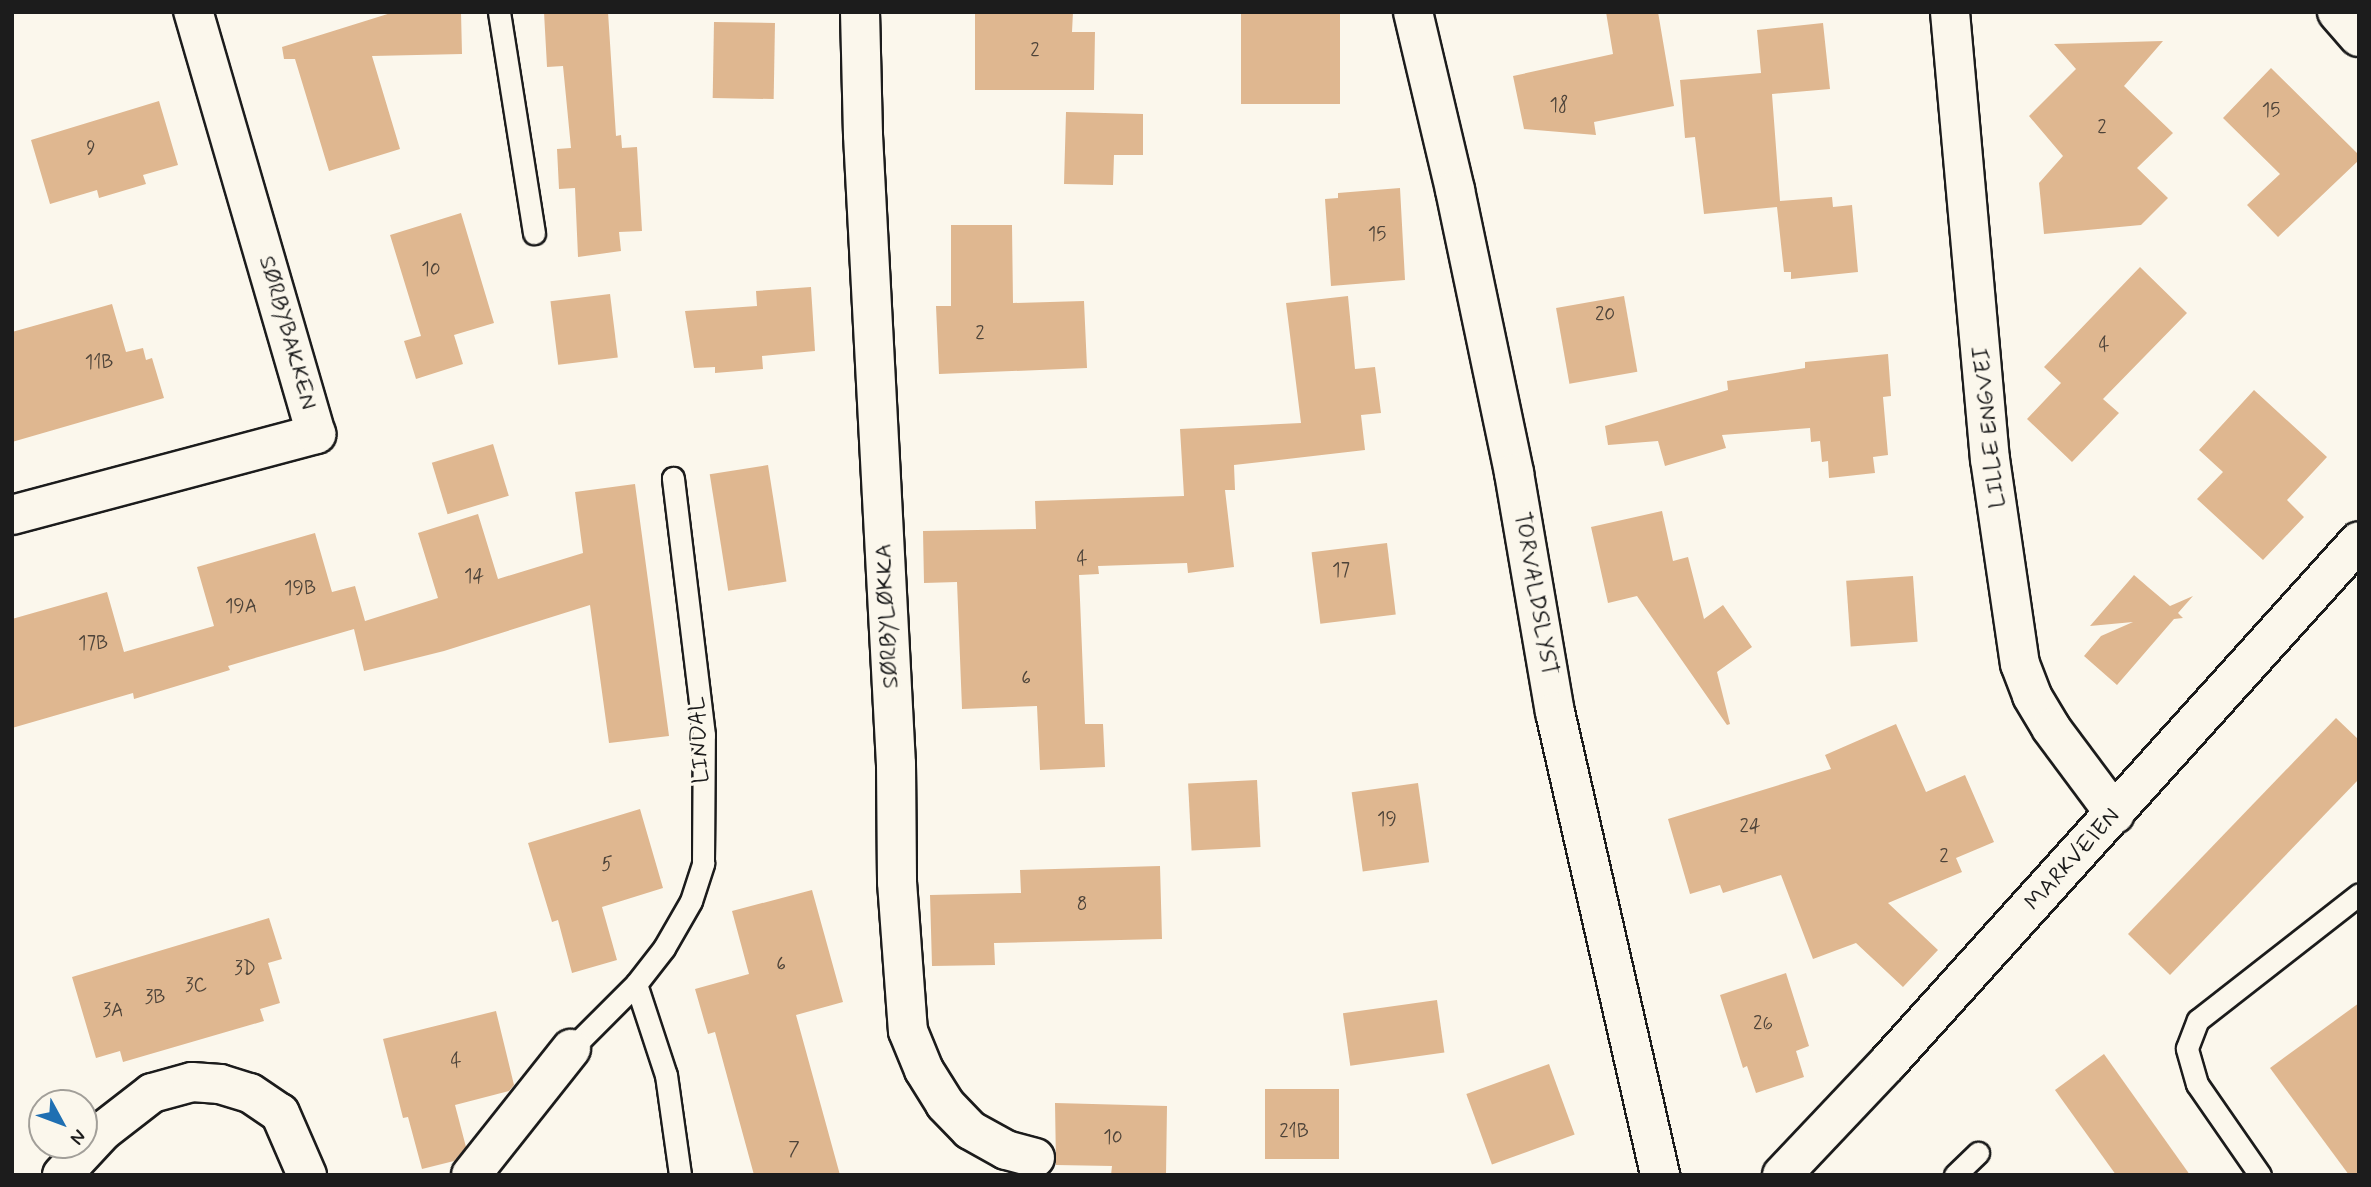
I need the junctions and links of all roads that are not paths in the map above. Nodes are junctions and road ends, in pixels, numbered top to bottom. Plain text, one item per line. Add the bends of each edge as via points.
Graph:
1 (193, 12) edge
2 (499, 12) edge
3 (860, 12) edge
4 (1413, 12) edge
5 (1950, 12) edge
6 (2337, 12) edge
7 (2359, 37) edge
8 (534, 233) dead end
9 (673, 478) dead end
10 (12, 515) edge
11 (2359, 541) edge
12 (2115, 814) junction
13 (2359, 894) edge
14 (636, 984) junction
15 (571, 1049) joint
16 (1978, 1153) dead end
17 (1035, 1158) dead end
18 (62, 1175) edge
19 (307, 1175) edge
20 (471, 1175) edge
21 (680, 1175) edge
22 (1660, 1175) edge
23 (1782, 1175) edge
24 (1955, 1175) edge
25 (2260, 1175) edge

1 - 10 street, SØRBYBAKKEN via 316,434
2 - 8 lane
3 - 17 street, SØRBYLØKKA via 896,764 897,882 908,1031 945,1104 970,1130 1006,1150
4 - 22 street, TORVALDSLYST via 1514,473 1555,712
5 - 12 street, LILLE ENGVEI via 1990,460 2020,664 2051,728
6 - 7 street
9 - 14 lane, LINDAL via 704,734 703,863 691,901
11 - 12 street, MARKVEIEN
12 - 23 street, MARKVEIEN
13 - 25 lane via 2198,1020 2188,1048 2197,1084
14 - 15 lane, LINDAL
14 - 21 lane via 666,1076
15 - 20 street, LINDAL
16 - 24 lane
18 - 19 street via 103,1130 152,1093 192,1082 250,1093 280,1113

